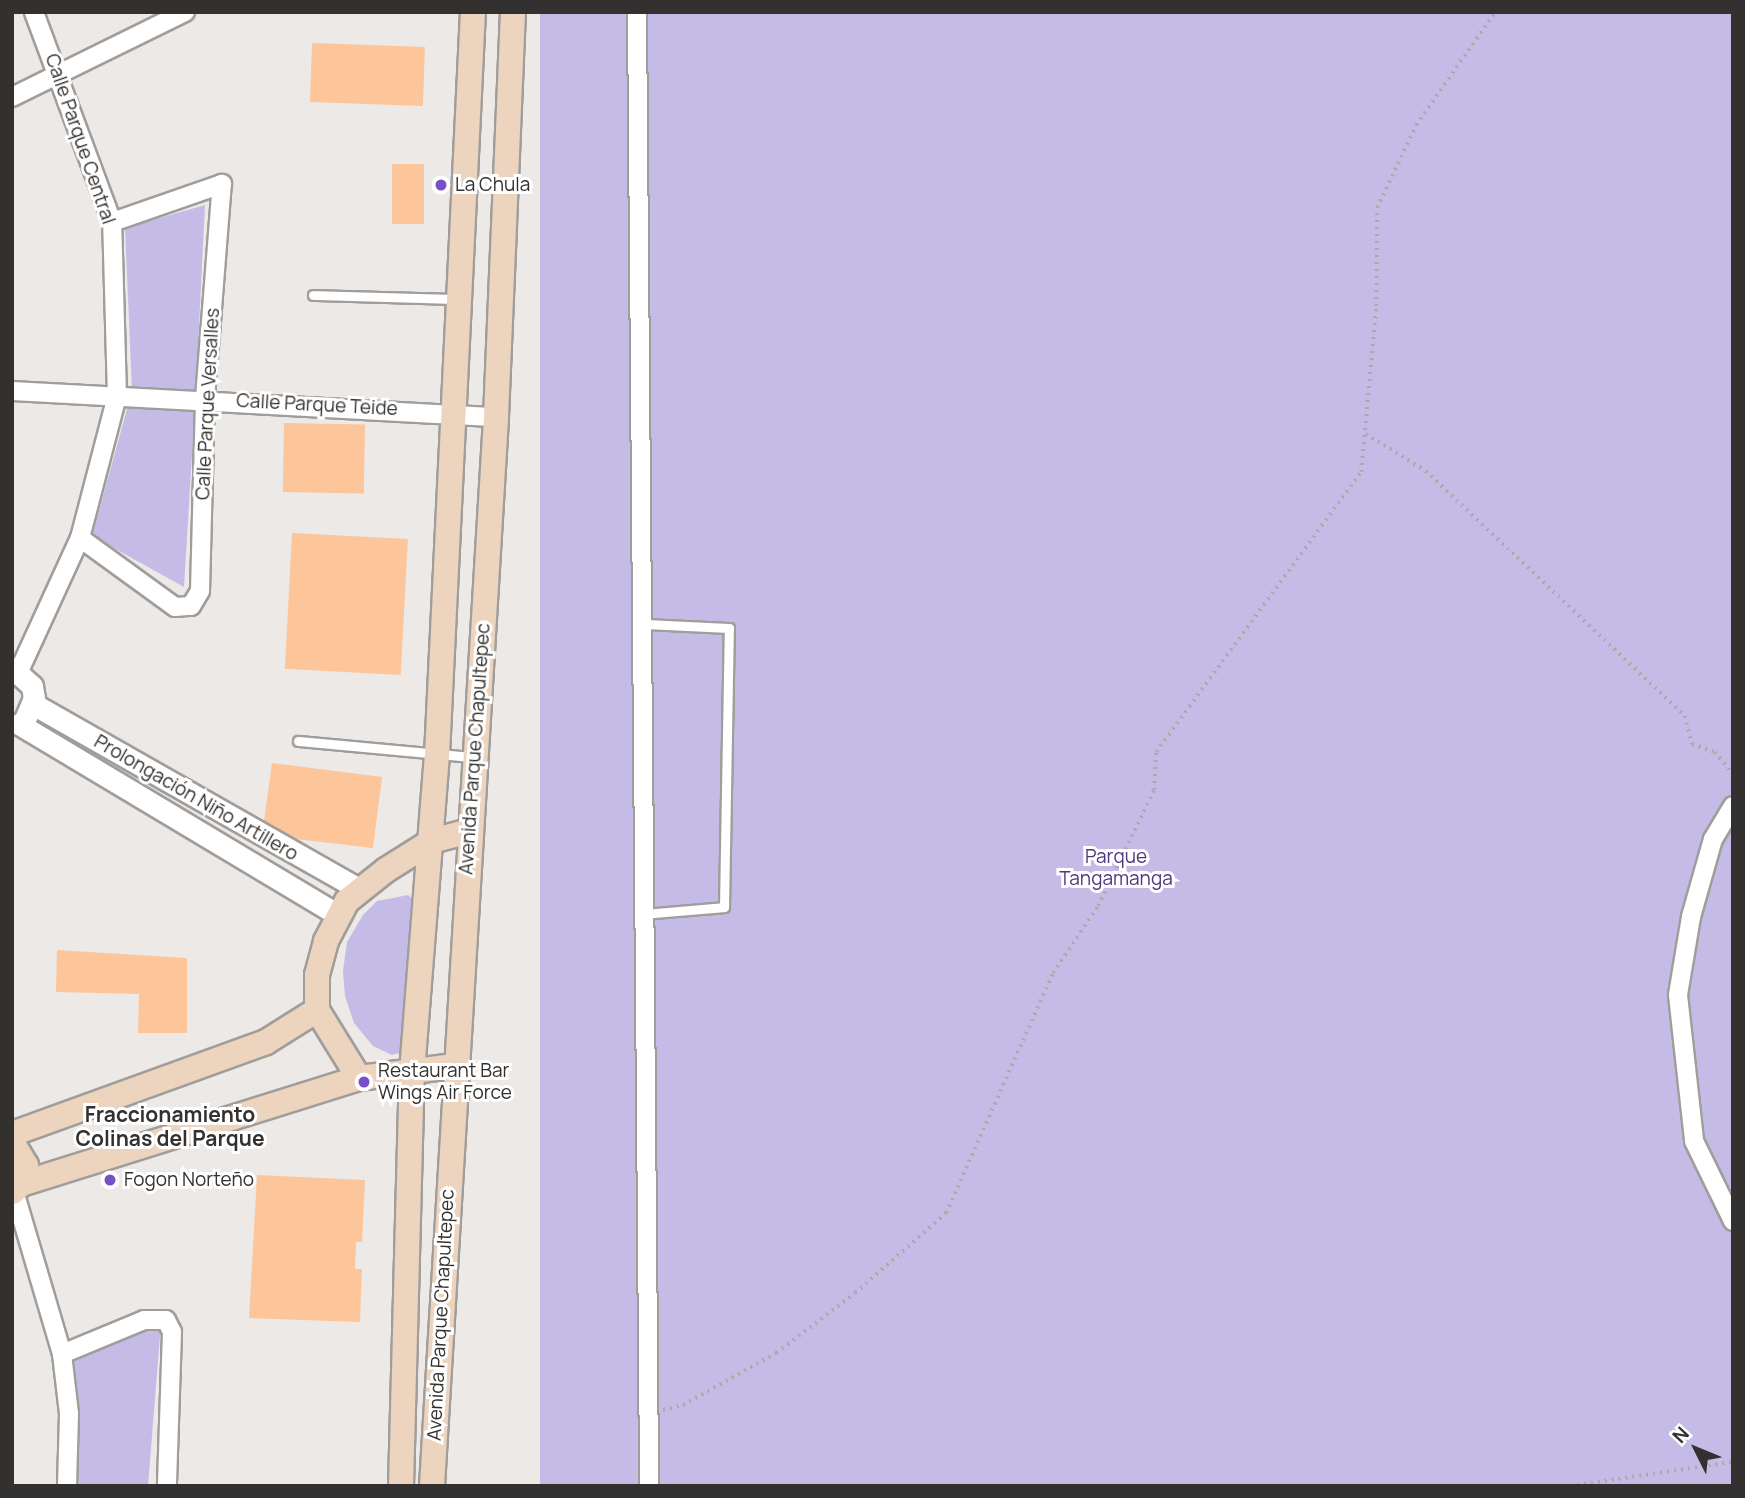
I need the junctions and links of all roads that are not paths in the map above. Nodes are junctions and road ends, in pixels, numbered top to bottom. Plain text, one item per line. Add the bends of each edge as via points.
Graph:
1 (34, 12) edge
2 (185, 12) edge
3 (473, 12) edge
4 (513, 12) edge
5 (637, 12) edge
6 (58, 74) junction
7 (12, 97) edge
8 (112, 222) junction
9 (313, 295) dead end
10 (461, 299) junction
11 (12, 391) edge
12 (117, 396) junction
13 (205, 398) junction
14 (456, 413) junction
15 (496, 417) junction
16 (80, 538) junction
17 (645, 624) junction
18 (16, 669) edge
19 (33, 704) junction
20 (16, 725) edge
21 (298, 741) dead end
22 (437, 755) junction
23 (474, 757) junction
24 (1733, 806) edge
25 (469, 831) junction
26 (432, 841) junction
27 (360, 890) junction
28 (643, 914) junction
29 (338, 915) junction
30 (317, 1010) junction
31 (454, 1066) junction
32 (412, 1072) junction
33 (359, 1078) junction
34 (12, 1134) edge
35 (12, 1142) edge
36 (16, 1189) edge
37 (1733, 1221) edge
38 (62, 1354) junction
39 (67, 1486) edge
40 (167, 1486) edge
41 (401, 1486) edge
42 (432, 1486) edge
43 (649, 1486) edge

1 - 6 street, Calle Parque Central
2 - 6 street
3 - 10 main road, Avenida Parque Chapultepec
4 - 15 main road, Avenida Parque Chapultepec
5 - 17 street
6 - 7 street
6 - 8 street, Calle Parque Central
8 - 12 street, Calle Parque Central
8 - 13 street, Calle Parque Versalles via 222,184
9 - 10 lane
10 - 14 main road, Avenida Parque Chapultepec
11 - 12 street, Calle Parque Teide
12 - 13 street, Calle Parque Teide
12 - 16 street, Calle Parque Central
13 - 14 street, Calle Parque Teide
13 - 16 street, Calle Parque Versalles via 200,591 191,607 174,607
14 - 15 street, Calle Parque Teide
14 - 22 main road, Avenida Parque Chapultepec
15 - 23 main road, Avenida Parque Chapultepec
16 - 18 street, Calle Parque Central
17 - 28 street
17 - 28 lane via 729,628 724,907
18 - 19 street via 32,685
19 - 20 street
19 - 27 street, Prolongación Niño Artillero
20 - 29 street, Prolongación Niño Artillero
21 - 22 lane
22 - 23 lane
22 - 26 main road, Avenida Parque Chapultepec
23 - 25 main road, Avenida Parque Chapultepec
24 - 37 street via 1713,839 1691,917 1678,995 1694,1141
25 - 26 main road
25 - 31 main road, Avenida Parque Chapultepec
26 - 27 main road
26 - 32 main road, Avenida Parque Chapultepec
27 - 29 main road
28 - 43 street
29 - 30 main road via 317,975
30 - 33 main road
30 - 34 main road via 266,1042
31 - 32 main road
31 - 42 main road, Avenida Parque Chapultepec
32 - 33 main road
32 - 41 main road, Avenida Parque Chapultepec
33 - 36 main road
35 - 36 main road via 26,1165
36 - 38 street
38 - 39 street via 69,1414
38 - 40 street via 144,1320 166,1320 172,1332

